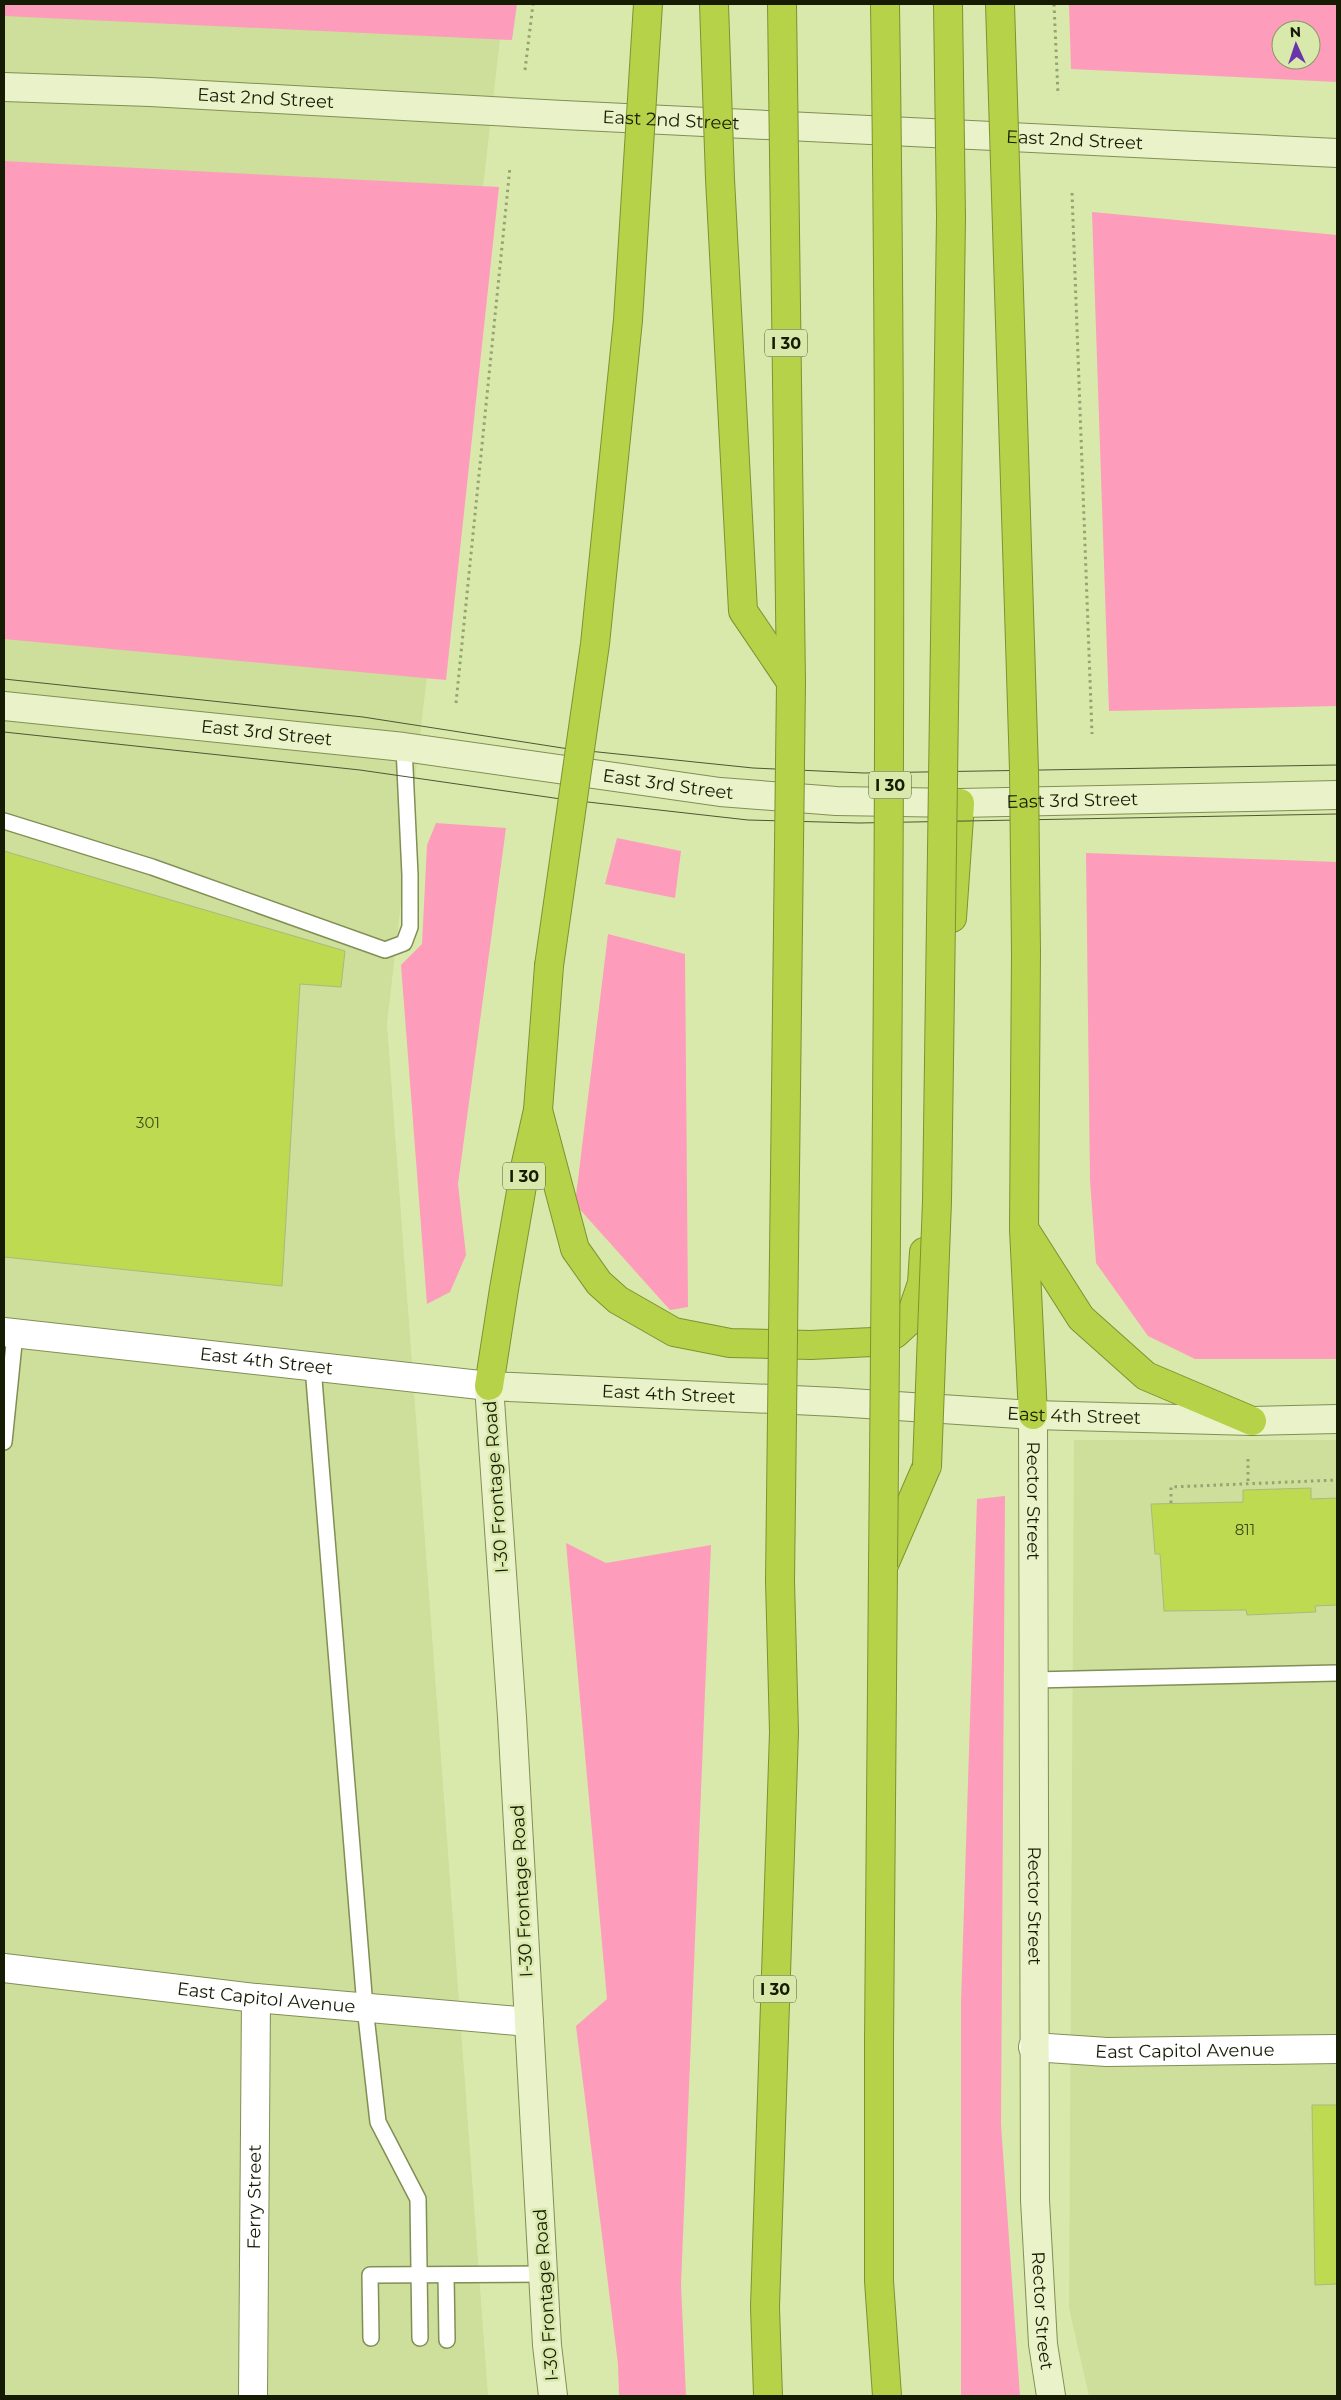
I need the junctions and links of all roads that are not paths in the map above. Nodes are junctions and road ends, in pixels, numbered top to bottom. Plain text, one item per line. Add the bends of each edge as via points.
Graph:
1 (648, 4) edge
2 (714, 4) edge
3 (782, 4) edge
4 (885, 4) edge
5 (948, 4) edge
6 (1000, 4) edge
7 (4, 87) edge
8 (1337, 153) edge
9 (791, 682) junction
10 (4, 706) edge
11 (404, 748) junction
12 (1337, 795) edge
13 (960, 803) junction
14 (4, 821) edge
15 (538, 1110) junction
16 (1024, 1228) junction
17 (10, 1333) edge
18 (313, 1367) junction
19 (489, 1386) junction
20 (1033, 1415) junction
21 (1337, 1419) edge
22 (1252, 1421) junction
23 (4, 1442) edge
24 (884, 1567) junction
25 (1337, 1673) edge
26 (1034, 1680) junction
27 (4, 1968) edge
28 (256, 1998) junction
29 (365, 2007) junction
30 (529, 2022) junction
31 (1033, 2047) junction
32 (1337, 2049) edge
33 (545, 2274) junction
34 (420, 2275) junction
35 (446, 2275) junction
36 (371, 2338) dead end
37 (420, 2338) dead end
38 (447, 2340) dead end
39 (253, 2396) edge
40 (553, 2396) edge
41 (768, 2396) edge
42 (887, 2396) edge
43 (1051, 2396) edge

1 - 15 highway, I 30, bridge via 628,320 595,644 549,966
2 - 9 highway, bridge via 743,610
3 - 9 highway, I 30, bridge
4 - 24 highway, I 30, bridge via 889,259 890,882
5 - 24 highway, bridge via 951,216 938,1201 927,1466
6 - 16 highway, bridge via 1024,770
7 - 8 main road, East 2nd Street
9 - 41 highway, I 30, bridge via 780,1581 784,1732 765,2307
10 - 11 main road, East 3rd Street
11 - 13 main road, East 3rd Street via 720,792 836,801
11 - 14 lane via 410,927 404,943 385,950 152,867
12 - 13 main road, East 3rd Street
13 - 15 highway via 922,1283 909,1321 895,1334 872,1342 842,1344 730,1342 674,1332 618,1300 599,1283 575,1249
15 - 19 highway, I 30 via 507,1270
16 - 20 highway
16 - 22 highway via 1081,1318 1146,1376
17 - 18 street, East 4th Street
17 - 23 lane
18 - 19 street, East 4th Street
18 - 29 lane
19 - 20 main road, East 4th Street
19 - 30 main road, I-30 Frontage Road via 513,1727
20 - 22 main road, East 4th Street
20 - 26 main road, Rector Street
21 - 22 main road, East 4th Street
24 - 42 highway, I 30 via 878,2042 879,2281
25 - 26 lane
26 - 31 main road, Rector Street
27 - 28 street, East Capitol Avenue
28 - 29 street, East Capitol Avenue
28 - 39 street, Ferry Street
29 - 30 street, East Capitol Avenue
29 - 34 lane via 378,2122 418,2199
30 - 33 main road, I-30 Frontage Road
31 - 32 street, East Capitol Avenue via 1107,2052
31 - 43 main road, Rector Street via 1035,2200 1043,2344
33 - 35 lane
33 - 40 main road, I-30 Frontage Road via 547,2346
34 - 35 lane
34 - 36 lane via 370,2276
34 - 37 lane
35 - 38 lane

